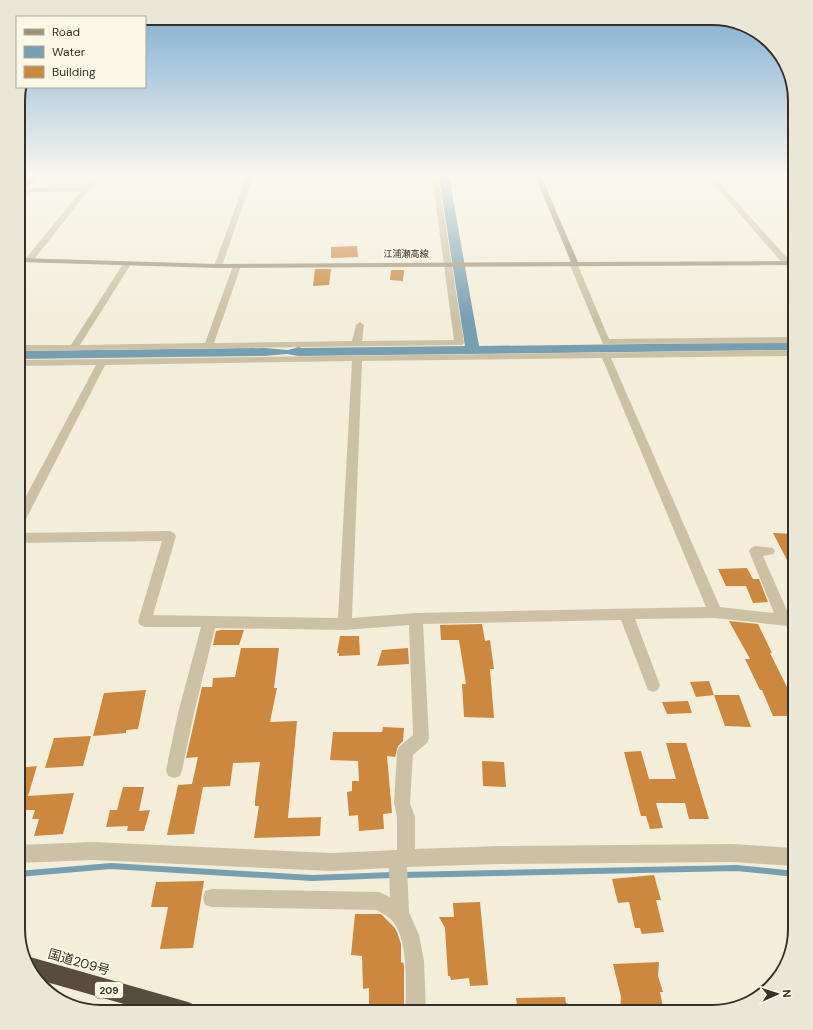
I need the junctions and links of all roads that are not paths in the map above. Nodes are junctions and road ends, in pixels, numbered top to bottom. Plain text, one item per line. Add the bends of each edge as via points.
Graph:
1 (58, 224) edge
2 (233, 224) edge
3 (443, 224) edge
4 (558, 224) edge
5 (754, 224) edge
6 (25, 260) edge
7 (30, 260) junction
8 (788, 261) edge
9 (574, 263) junction
10 (788, 263) edge
11 (127, 264) junction
12 (450, 264) junction
13 (218, 266) junction
14 (237, 266) junction
15 (360, 325) dead end
16 (788, 340) edge
17 (357, 344) junction
18 (208, 346) junction
19 (25, 348) edge
20 (74, 348) junction
21 (280, 352) junction
22 (788, 353) edge
23 (605, 355) junction
24 (357, 358) junction
25 (102, 362) junction
26 (25, 363) edge
27 (25, 510) edge
28 (25, 538) edge
29 (770, 551) dead end
30 (715, 612) junction
31 (626, 614) junction
32 (416, 619) junction
33 (788, 621) edge
34 (209, 622) junction
35 (788, 623) edge
36 (345, 624) junction
37 (653, 685) dead end
38 (174, 770) dead end
39 (25, 854) edge
40 (788, 857) edge
41 (402, 858) junction
42 (212, 898) dead end
43 (400, 915) junction
44 (41, 976) edge
45 (160, 1005) edge
46 (416, 1005) edge

1 - 7 street
2 - 13 street
3 - 12 street
4 - 9 main road
5 - 8 street
6 - 7 main road, 江浦瀬高線
7 - 11 main road, 江浦瀬高線
9 - 10 main road, 江浦瀬高線
9 - 12 main road, 江浦瀬高線
9 - 16 street via 606,342
11 - 13 main road, 江浦瀬高線
11 - 20 street
12 - 14 main road, 江浦瀬高線
12 - 17 street via 459,343
13 - 14 main road, 江浦瀬高線
14 - 18 street
15 - 17 street via 356,335
17 - 21 street
18 - 20 street
18 - 21 street
19 - 20 street
21 - 24 street
21 - 25 street
22 - 23 street
23 - 24 street
23 - 30 street
24 - 36 street
25 - 26 street
25 - 27 street
28 - 34 street via 170,536 145,621
29 - 33 street via 755,550
30 - 31 street
30 - 35 street
31 - 32 street
31 - 37 street
32 - 36 street
32 - 41 street via 421,738 405,752 402,803 406,817
34 - 36 street
34 - 38 street
39 - 41 street via 93,851 332,862
40 - 41 street via 732,853
41 - 43 street
42 - 43 street via 379,901
43 - 46 street via 410,934 415,970
44 - 45 highway, 国道209号 / 209

